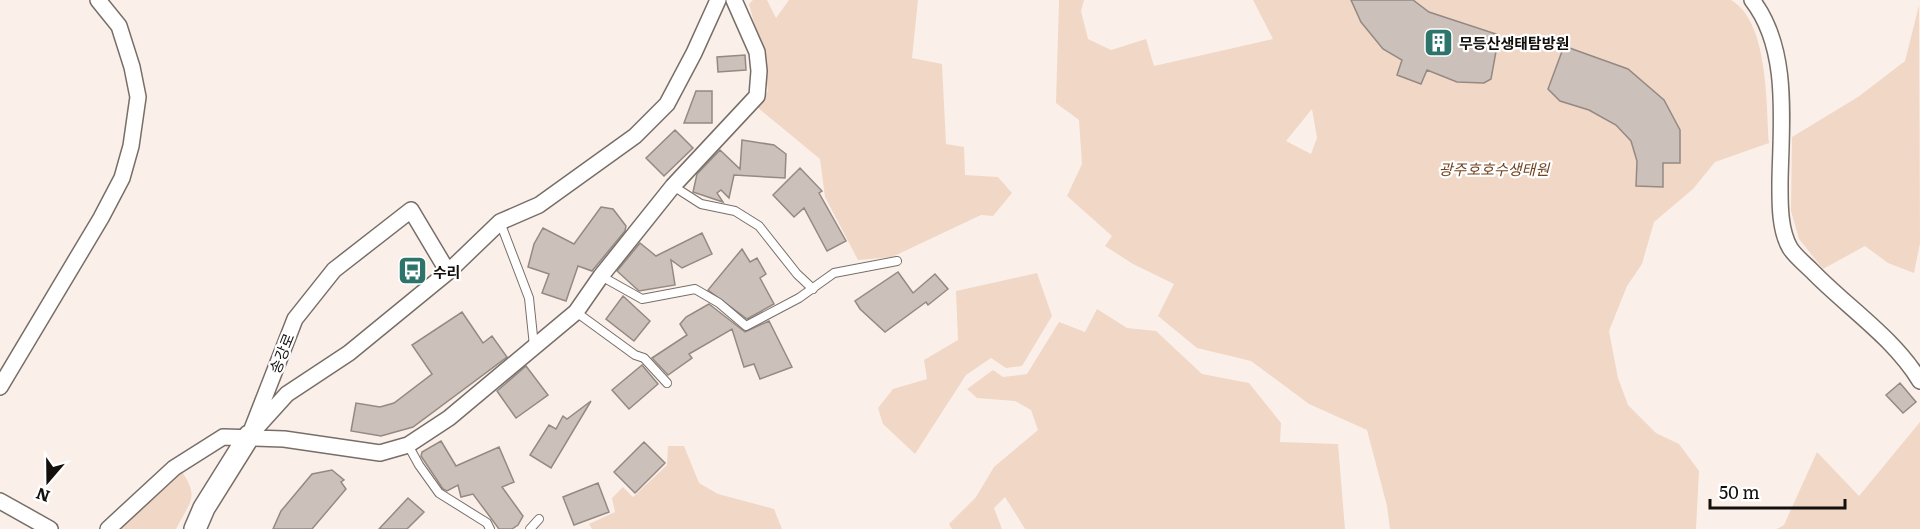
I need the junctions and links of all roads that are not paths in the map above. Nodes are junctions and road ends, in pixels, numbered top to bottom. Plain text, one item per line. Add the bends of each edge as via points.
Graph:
1 (98, 0) edge
2 (718, 0) edge
3 (734, 0) edge
4 (1752, 0) edge
5 (673, 186) junction
6 (500, 222) junction
7 (897, 261) dead end
8 (448, 272) junction
9 (601, 276) junction
10 (813, 289) junction
11 (576, 312) junction
12 (534, 346) junction
13 (1920, 381) edge
14 (667, 383) dead end
15 (0, 387) edge
16 (249, 436) junction
17 (408, 445) junction
18 (0, 501) edge
19 (539, 519) dead end
20 (50, 529) edge
21 (108, 529) edge
22 (195, 529) edge
23 (490, 529) edge
24 (530, 529) edge

1 - 15 street via 119,26 132,67 138,97 131,146 122,178
2 - 6 street via 667,104 635,136 549,198
3 - 5 street via 757,52 757,96
4 - 13 street via 1765,16 1781,92 1780,210 1790,247 1840,300 1907,360
5 - 9 street
5 - 10 lane via 701,204 735,211 759,226
6 - 8 street
6 - 12 lane via 529,298
7 - 10 lane via 834,273
8 - 16 street via 349,353 287,394
8 - 16 street, 송강로 via 411,210 334,270 295,319
9 - 10 lane via 642,299 696,289 746,326
9 - 11 street
11 - 12 street
11 - 14 lane via 635,355 644,357
12 - 17 street via 449,418
16 - 17 street via 380,453
16 - 21 street via 223,437 174,468
16 - 22 main road, 송강로
17 - 23 lane via 439,493 487,523
18 - 20 street
19 - 24 lane

